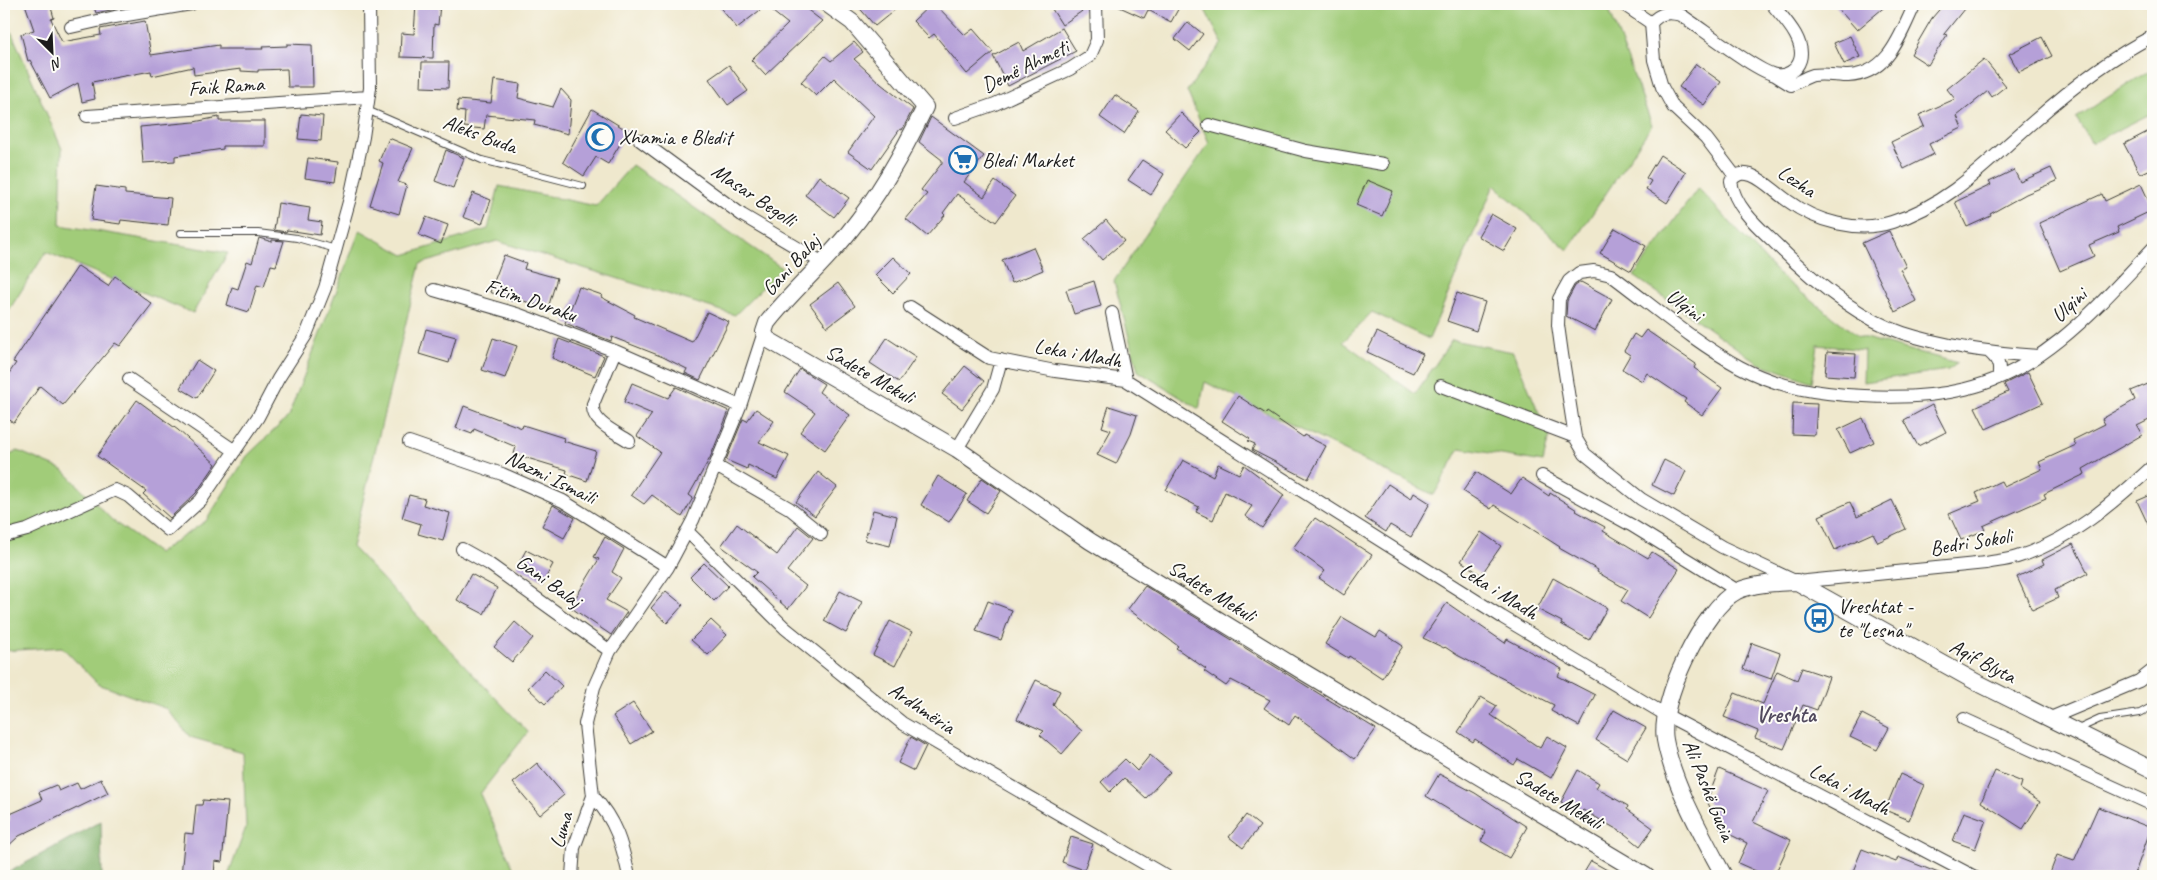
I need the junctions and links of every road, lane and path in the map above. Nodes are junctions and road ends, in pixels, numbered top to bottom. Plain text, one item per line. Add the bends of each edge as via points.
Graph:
1 (191, 4) edge
2 (369, 4) edge
3 (1096, 4) edge
4 (1623, 4) edge
5 (1772, 4) edge
6 (1916, 4) edge
7 (834, 6) edge
8 (1651, 23) junction
9 (71, 27) dead end
10 (2153, 36) edge
11 (1775, 75) junction
12 (368, 97) junction
13 (367, 110) junction
14 (87, 116) dead end
15 (955, 118) dead end
16 (1209, 125) dead end
17 (640, 140) dead end
18 (1383, 164) dead end
19 (1735, 176) junction
20 (583, 186) dead end
21 (181, 233) dead end
22 (336, 248) junction
23 (2153, 248) edge
24 (823, 263) junction
25 (434, 290) dead end
26 (910, 307) dead end
27 (1112, 314) dead end
28 (764, 332) junction
29 (615, 351) junction
30 (1988, 351) junction
31 (2038, 356) junction
32 (1001, 360) junction
33 (1998, 378) junction
34 (129, 379) dead end
35 (1126, 380) junction
36 (1441, 386) dead end
37 (740, 406) junction
38 (1575, 437) junction
39 (629, 441) dead end
40 (409, 442) dead end
41 (957, 449) junction
42 (235, 451) junction
43 (716, 466) junction
44 (2153, 466) edge
45 (1542, 476) dead end
46 (687, 531) junction
47 (820, 534) dead end
48 (4, 536) edge
49 (462, 549) dead end
50 (668, 568) junction
51 (1797, 582) junction
52 (1738, 591) junction
53 (610, 651) junction
54 (2153, 670) edge
55 (2153, 706) edge
56 (1666, 715) junction
57 (1964, 719) dead end
58 (2048, 719) junction
59 (2074, 731) junction
60 (2153, 770) edge
61 (593, 796) junction
62 (2153, 805) edge
63 (572, 876) edge
64 (629, 876) edge
65 (1166, 876) edge
66 (1646, 876) edge
67 (1724, 876) edge
68 (1973, 876) edge

1 - 9 street via 115,16
2 - 12 street
3 - 15 street, Demë Ahmeti via 1097,40 1090,56 1070,69 995,104
4 - 8 street
5 - 11 street via 1798,41 1801,58 1797,68 1787,74
6 - 11 street via 1893,50 1872,70 1850,76 1813,76 1791,85
7 - 24 street, Gani Balaj via 852,22 925,107 902,154 850,231
8 - 11 street via 1658,15 1681,15 1759,68
8 - 19 street via 1654,60 1662,86 1674,107 1706,138
10 - 19 street, Lezha via 2103,65 2068,91 1943,200 1890,223 1864,226 1813,216 1752,176 1744,173
12 - 13 street
12 - 14 street, Faik Rama
13 - 20 lane, Aleks Buda via 482,160
13 - 22 street via 350,198
16 - 18 street via 1306,151
17 - 24 street, Masar Begolli via 742,215
19 - 30 street via 1732,190 1741,207 1795,264 1835,296 1902,333
21 - 22 lane via 258,233
22 - 42 street via 326,288 306,335
23 - 31 street, Ulqini via 2062,338
24 - 28 street, Gani Balaj via 773,316
25 - 29 street, Fitim Duraku via 520,315
26 - 32 street, Leka i Madh via 989,358
27 - 35 street
28 - 37 street, Gani Balaj
28 - 41 street, Sadete Mekuli via 773,343
29 - 37 street, Fitim Duraku
29 - 39 street via 592,410 597,419
30 - 31 street
30 - 33 street via 1999,364
31 - 33 street, Ulqini
32 - 35 street, Leka i Madh
32 - 41 street, Leka i Madh via 993,389
33 - 38 street, Ulqini via 1966,389 1929,396 1866,396 1796,389 1740,367 1610,275 1594,271 1579,273 1569,281 1560,299 1558,325
34 - 42 street
35 - 56 street, Leka i Madh via 1502,617
36 - 38 street
37 - 43 street, Gani Balaj
38 - 51 street, Ulqini via 1585,454 1641,499 1722,547
40 - 50 street, Nazmi Ismaili via 502,474 564,501
41 - 66 street, Sadete Mekuli via 1090,541
42 - 48 street via 201,500 168,530 128,496 115,490 27,530
43 - 46 street, Gani Balaj
43 - 47 street via 789,508
44 - 51 street, Bedri Sokoli via 2114,503 2079,527 2017,557
45 - 52 street via 1631,525
46 - 50 street, Gani Balaj
46 - 65 street, Ardhmëria via 785,628 902,724
49 - 53 street, Gani Balaj via 489,564
50 - 53 street, Gani Balaj
51 - 52 street, Ali Pashë Gucia via 1764,584
51 - 58 street, Aqif Blyta via 1936,661
52 - 56 street, Ali Pashë Gucia via 1722,600 1702,626 1675,681
53 - 61 street, Gani Balaj via 594,687 585,724
54 - 58 street via 2138,681
55 - 59 lane via 2140,713 2100,719
56 - 67 street, Ali Pashë Gucia via 1665,739 1673,767
56 - 68 street, Leka i Madh
57 - 62 street
58 - 59 street, Aqif Blyta
59 - 60 street, Aqif Blyta
61 - 63 street, Luma via 574,848
61 - 64 street via 606,810 620,838

